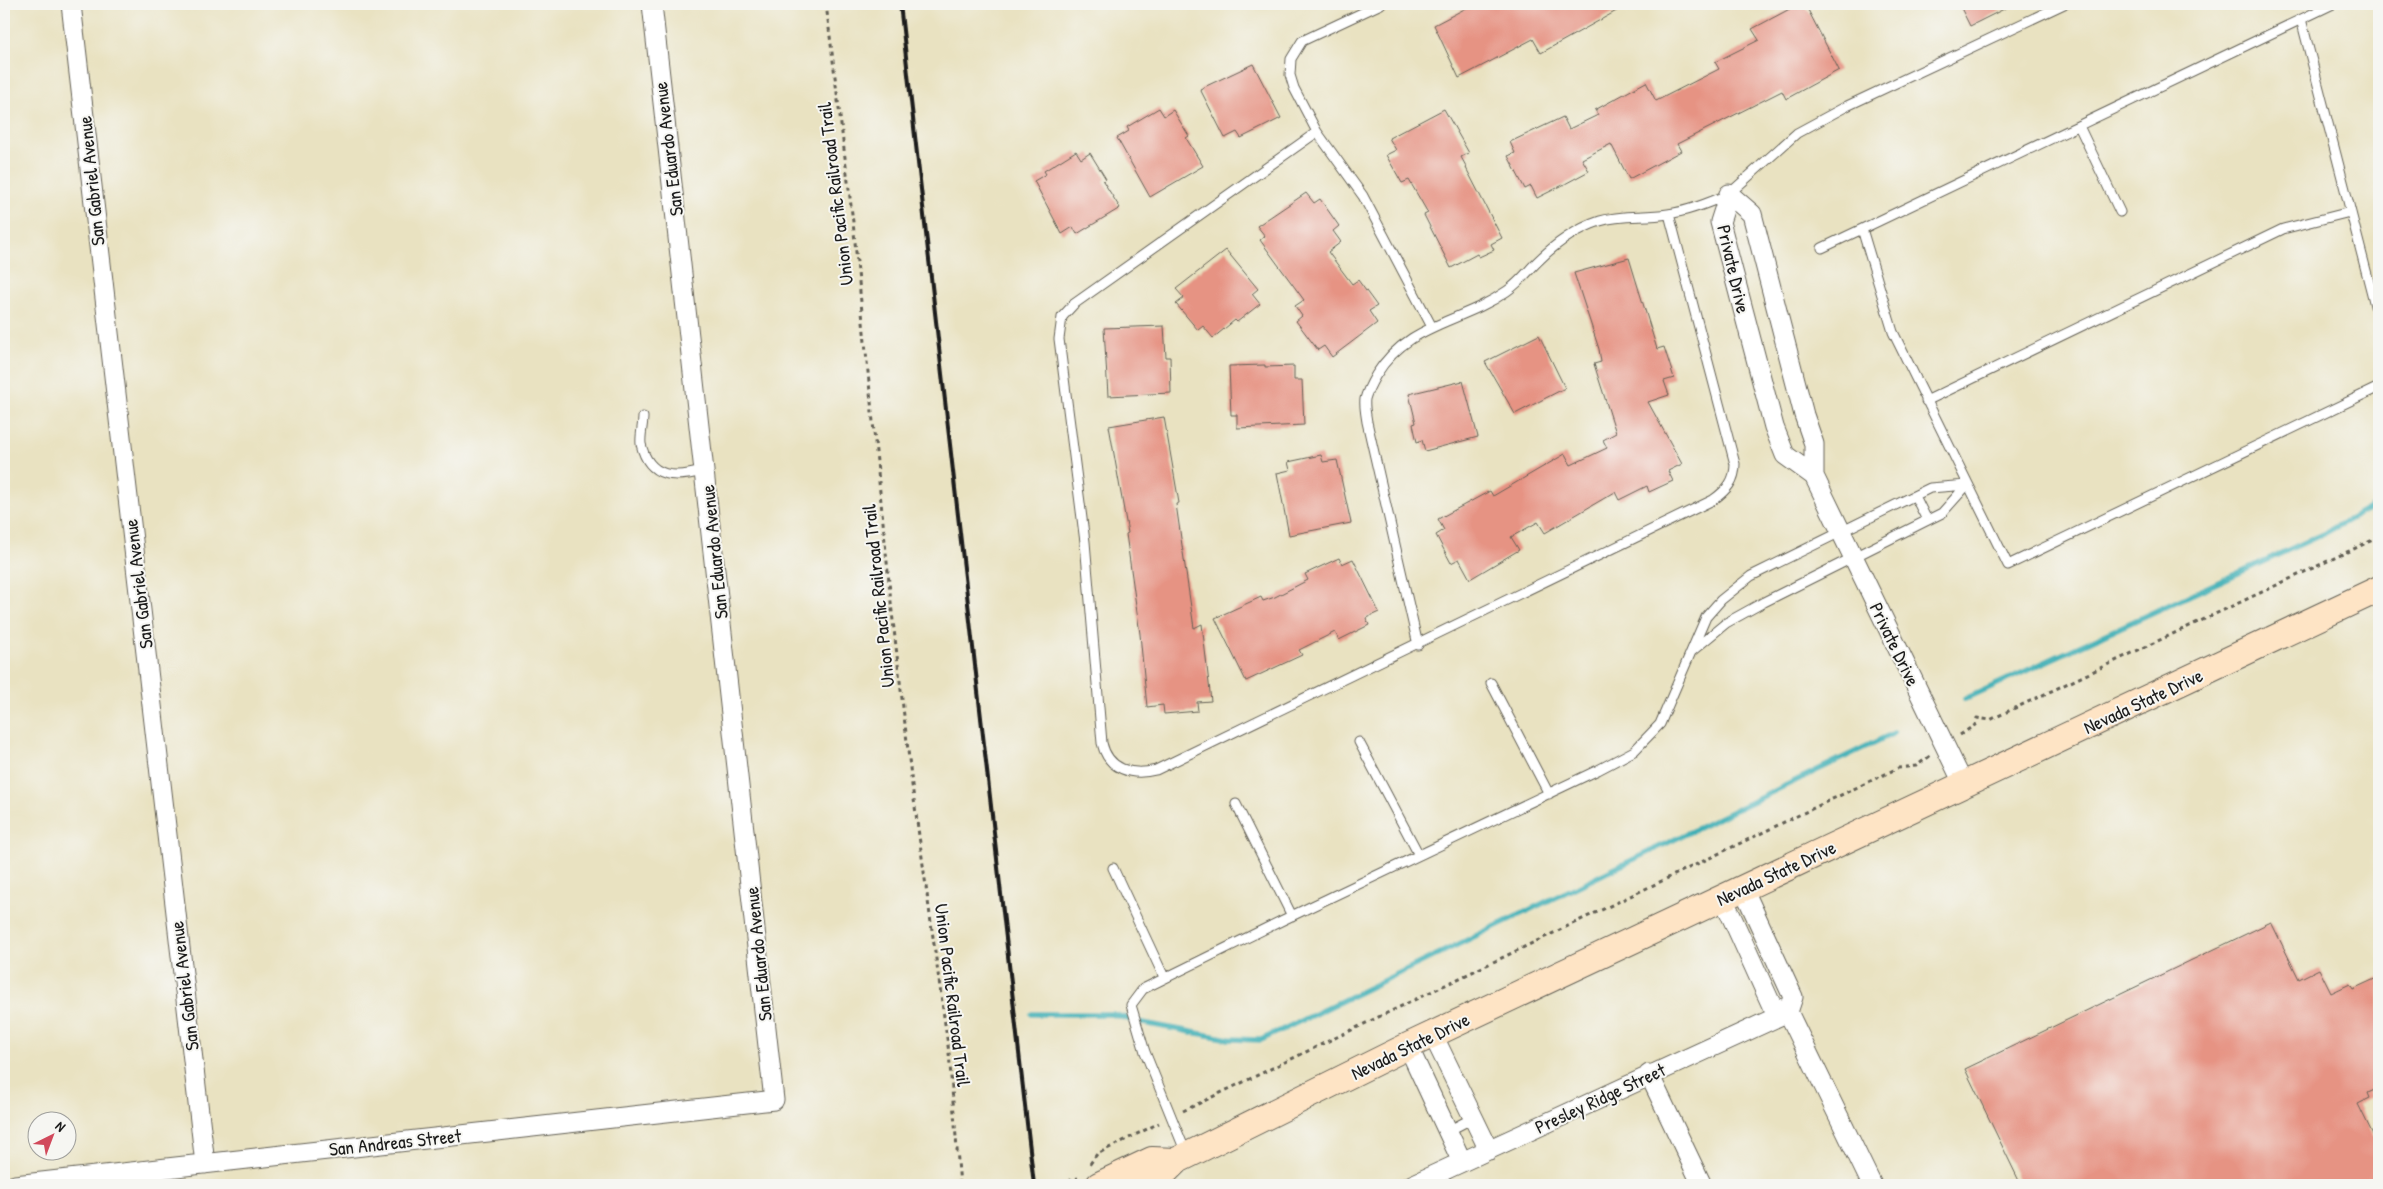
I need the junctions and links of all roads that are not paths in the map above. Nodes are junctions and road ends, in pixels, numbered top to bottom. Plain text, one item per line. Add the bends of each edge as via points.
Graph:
1 (71, 4) edge
2 (652, 4) edge
3 (1381, 4) edge
4 (2064, 4) edge
5 (2334, 4) edge
6 (2301, 19) junction
7 (2079, 126) junction
8 (1317, 132) junction
9 (1728, 194) junction
10 (2120, 212) dead end
11 (2350, 212) junction
12 (1668, 214) junction
13 (1862, 229) junction
14 (1822, 248) dead end
15 (2379, 322) edge
16 (1432, 327) junction
17 (2379, 387) edge
18 (1926, 401) junction
19 (643, 417) dead end
20 (705, 470) junction
21 (1814, 476) junction
22 (1967, 485) junction
23 (1914, 496) junction
24 (1926, 520) junction
25 (1841, 532) junction
26 (1854, 557) junction
27 (2379, 589) edge
28 (1418, 645) junction
29 (1690, 652) junction
30 (1491, 683) dead end
31 (1360, 742) dead end
32 (1964, 785) junction
33 (1549, 794) junction
34 (1236, 804) dead end
35 (1419, 855) junction
36 (1113, 868) dead end
37 (1733, 893) junction
38 (1292, 916) junction
39 (1164, 977) junction
40 (1788, 1012) junction
41 (1433, 1036) junction
42 (1408, 1046) junction
43 (1650, 1074) junction
44 (774, 1100) joint
45 (1473, 1118) junction
46 (1448, 1131) junction
47 (1489, 1150) junction
48 (1182, 1159) junction
49 (1462, 1162) junction
50 (205, 1164) junction
51 (1088, 1183) edge
52 (15, 1185) edge
53 (1148, 1185) edge
54 (1412, 1185) edge
55 (1702, 1185) edge
56 (1872, 1185) edge

1 - 50 street, San Gabriel Avenue
2 - 20 street, San Eduardo Avenue
3 - 8 lane via 1312,35 1295,49 1290,76
4 - 9 lane via 1797,133
5 - 6 lane
6 - 7 lane
6 - 11 lane
7 - 10 lane
7 - 13 lane
8 - 16 lane via 1363,196
8 - 28 lane via 1074,304 1062,317 1059,339 1085,542 1104,751 1116,765 1131,773 1156,770
9 - 12 lane via 1698,207
9 - 21 street, Private Drive via 1752,214 1814,444
9 - 21 street, Private Drive via 1720,222 1774,427 1785,455
11 - 15 lane
11 - 18 lane via 2283,229
12 - 16 lane via 1618,217 1584,228 1552,248 1525,276 1495,299
12 - 28 lane via 1736,464 1732,482 1713,500
13 - 14 lane
13 - 18 lane via 1893,332
16 - 28 lane via 1410,338 1396,350 1382,366 1364,400 1366,422
17 - 22 lane via 2008,565
18 - 22 lane
19 - 20 lane via 641,443 650,465 666,475 685,476
20 - 44 street, San Eduardo Avenue
21 - 25 street, Private Drive
22 - 23 lane via 1930,488
22 - 24 lane via 1942,513
23 - 24 lane
23 - 25 lane
24 - 26 lane
25 - 26 street, Private Drive
25 - 29 lane via 1751,576 1706,617
26 - 29 lane via 1726,624
26 - 32 street, Private Drive
27 - 32 street, Nevada State Drive
29 - 33 lane via 1660,724 1634,751
30 - 33 lane
31 - 35 lane
32 - 37 street, Nevada State Drive
33 - 35 lane
34 - 38 lane
35 - 38 lane
36 - 39 lane
37 - 40 street via 1793,997
37 - 41 street, Nevada State Drive
38 - 39 lane
39 - 48 lane via 1143,989 1131,1005 1145,1052 1171,1117
40 - 43 street, Presley Ridge Street
40 - 56 street
41 - 42 street, Nevada State Drive
41 - 45 street
42 - 46 street
42 - 48 street, Nevada State Drive
43 - 47 street, Presley Ridge Street
43 - 55 street
44 - 50 street, San Andreas Street
45 - 46 lane
45 - 47 street
46 - 49 street
47 - 49 street, Presley Ridge Street
48 - 51 street via 1152,1160
48 - 53 street, Nevada State Drive
49 - 54 street, Presley Ridge Street
50 - 52 street, San Andreas Street

